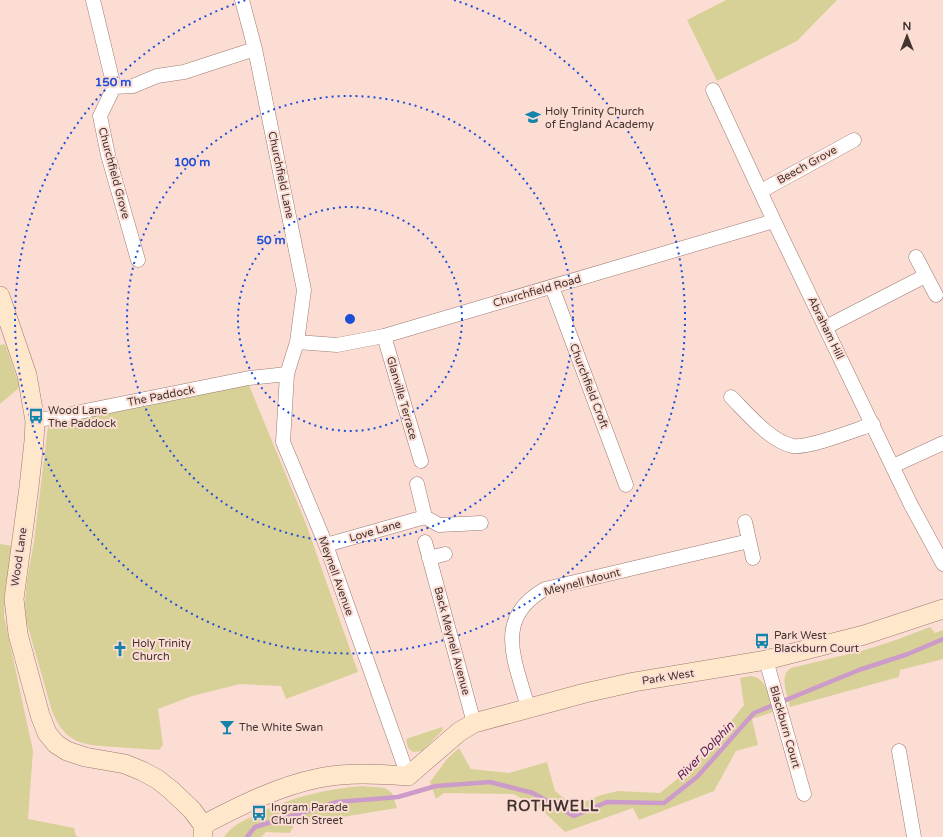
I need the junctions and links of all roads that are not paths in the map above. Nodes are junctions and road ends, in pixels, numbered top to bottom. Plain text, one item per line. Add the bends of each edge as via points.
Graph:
1 (93, 0) edge
2 (242, 0) edge
3 (255, 49) junction
4 (114, 87) junction
5 (714, 90) dead end
6 (854, 140) dead end
7 (761, 190) junction
8 (774, 221) junction
9 (916, 257) dead end
10 (138, 260) dead end
11 (925, 276) junction
12 (552, 287) junction
13 (936, 295) dead end
14 (0, 296) edge
15 (826, 327) junction
16 (384, 336) junction
17 (297, 342) junction
18 (287, 374) junction
19 (731, 398) dead end
20 (35, 421) junction
21 (873, 424) junction
22 (943, 443) edge
23 (421, 461) dead end
24 (893, 466) junction
25 (417, 484) dead end
26 (626, 485) dead end
27 (425, 517) junction
28 (745, 522) dead end
29 (481, 523) dead end
30 (749, 541) junction
31 (425, 542) dead end
32 (326, 545) junction
33 (445, 554) dead end
34 (430, 558) junction
35 (753, 558) dead end
36 (943, 564) edge
37 (943, 609) edge
38 (766, 660) junction
39 (528, 708) junction
40 (474, 723) junction
41 (898, 751) dead end
42 (408, 776) junction
43 (804, 794) dead end
44 (203, 831) edge
45 (914, 837) edge

1 - 4 street
2 - 3 street, Churchfield Lane
3 - 4 street via 184,72 157,76 133,86
3 - 17 street, Churchfield Lane via 304,290
4 - 10 street, Churchfield Grove via 100,116 108,155
5 - 7 street, Abraham Hill
6 - 7 street, Beech Grove
7 - 8 street, Abraham Hill
8 - 12 street, Churchfield Road
8 - 15 street, Abraham Hill
9 - 11 street
11 - 13 street
11 - 15 street
12 - 16 street, Churchfield Road
12 - 26 street, Churchfield Croft
14 - 20 street, Wood Lane via 27,375
15 - 21 street, Abraham Hill
16 - 17 street, Churchfield Road via 337,345
16 - 23 street, Glanville Terrace
17 - 18 street, Churchfield Lane
18 - 20 street, The Paddock via 249,378
18 - 32 street, Meynell Avenue via 283,442
19 - 21 street via 774,437 793,446 808,445
20 - 44 street, Wood Lane via 14,599 18,634 26,667 47,733 67,752 125,764 142,771 169,788 192,810
21 - 24 street, Abraham Hill
22 - 24 street
24 - 36 street, Abraham Hill
25 - 27 street
27 - 29 street via 439,525
27 - 32 street, Love Lane
28 - 30 street
30 - 35 street
30 - 39 street, Meynell Mount via 545,590 534,596 518,614 511,639
31 - 34 street, Back Meynell Avenue
32 - 42 street, Meynell Avenue
33 - 34 street
34 - 40 street, Back Meynell Avenue
37 - 38 street, Park West via 864,635
38 - 39 street, Park West via 627,684
38 - 43 street, Blackburn Court
39 - 40 street, Park West
40 - 42 street, Park West via 456,734
41 - 45 street
42 - 44 street via 340,775 320,778 256,799 227,812

